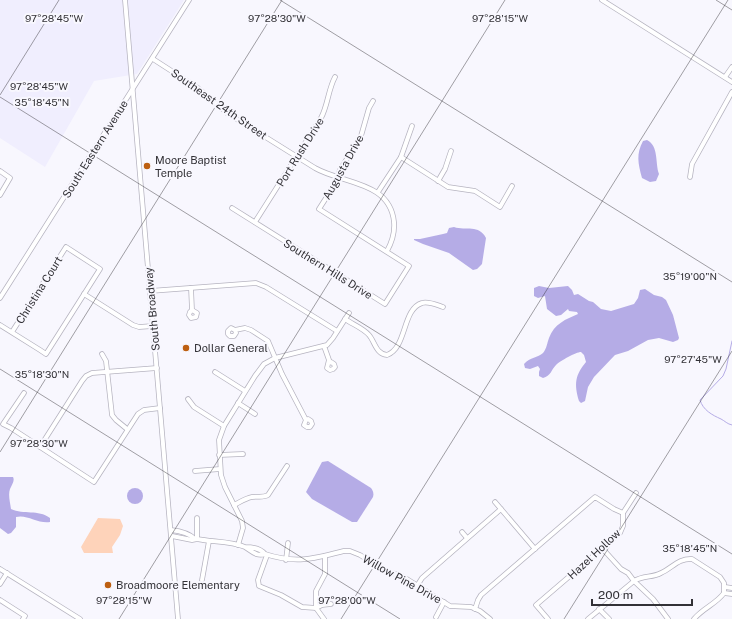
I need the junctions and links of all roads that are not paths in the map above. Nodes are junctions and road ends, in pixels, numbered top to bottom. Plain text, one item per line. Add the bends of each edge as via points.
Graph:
1 (124, 0) edge
2 (189, 0) edge
3 (602, 0) edge
4 (152, 59) junction
5 (732, 67) edge
6 (335, 77) dead end
7 (725, 77) junction
8 (732, 80) edge
9 (132, 90) junction
10 (732, 92) edge
11 (373, 101) dead end
12 (412, 126) dead end
13 (451, 151) dead end
14 (296, 157) junction
15 (401, 157) junction
16 (0, 171) edge
17 (337, 177) junction
18 (690, 177) dead end
19 (438, 181) junction
20 (512, 186) dead end
21 (378, 192) junction
22 (0, 195) edge
23 (232, 208) dead end
24 (255, 222) junction
25 (387, 251) junction
26 (191, 288) junction
27 (150, 291) junction
28 (84, 294) junction
29 (0, 297) edge
30 (443, 307) dead end
31 (192, 310) dead end
32 (349, 313) dead end
33 (345, 319) junction
34 (0, 325) edge
35 (153, 326) junction
36 (235, 330) dead end
37 (337, 331) junction
38 (12, 332) junction
39 (324, 346) junction
40 (102, 354) dead end
41 (275, 358) junction
42 (329, 363) dead end
43 (157, 368) junction
44 (107, 372) junction
45 (215, 372) dead end
46 (245, 391) junction
47 (24, 393) dead end
48 (188, 399) dead end
49 (238, 403) junction
50 (160, 408) junction
51 (255, 414) dead end
52 (306, 420) dead end
53 (224, 426) junction
54 (128, 428) junction
55 (40, 447) junction
56 (243, 454) dead end
57 (219, 455) junction
58 (287, 466) dead end
59 (220, 469) junction
60 (195, 471) dead end
61 (636, 493) dead end
62 (495, 502) dead end
63 (234, 505) junction
64 (501, 509) junction
65 (623, 513) junction
66 (197, 518) dead end
67 (171, 530) junction
68 (462, 532) dead end
69 (172, 536) junction
70 (467, 538) junction
71 (196, 539) junction
72 (209, 541) junction
73 (288, 543) dead end
74 (238, 545) junction
75 (602, 548) junction
76 (535, 549) junction
77 (266, 554) junction
78 (324, 556) junction
79 (286, 560) junction
80 (0, 569) edge
81 (7, 573) junction
82 (202, 580) dead end
83 (634, 580) junction
84 (0, 584) edge
85 (258, 586) junction
86 (417, 586) junction
87 (725, 587) junction
88 (732, 588) edge
89 (255, 590) dead end
90 (724, 593) junction
91 (732, 594) edge
92 (0, 600) edge
93 (444, 602) junction
94 (331, 604) dead end
95 (316, 608) junction
96 (475, 609) junction
97 (600, 609) junction
98 (436, 617) dead end
99 (24, 618) edge
100 (80, 619) edge
101 (178, 619) edge
102 (324, 619) edge
103 (490, 619) edge
104 (548, 619) edge
105 (588, 619) edge
106 (609, 619) edge
107 (668, 619) edge
108 (694, 619) edge

1 - 9 street, South Broadway
2 - 4 street, South Eastern Avenue
3 - 7 street
4 - 9 street, South Eastern Avenue
4 - 14 street, Southeast 24th Street via 206,93 228,113
5 - 7 street
6 - 14 street, Port Rush Drive via 324,113
7 - 8 street
9 - 27 street, South Broadway
9 - 29 street, South Eastern Avenue
10 - 18 street via 692,164
11 - 17 street, Augusta Drive via 362,136
12 - 15 street
13 - 19 street
14 - 17 street, Southeast 24th Street via 320,171
14 - 24 street, Port Rush Drive
15 - 19 street
15 - 21 street
16 - 22 street via 10,178
17 - 21 street, Southeast 24th Street
17 - 25 street, Augusta Drive via 319,209
19 - 20 street via 452,188 475,191 500,207
21 - 25 street via 390,208 394,219 393,234
23 - 24 street, Southern Hills Drive
24 - 25 street, Southern Hills Drive via 385,304 409,266
26 - 27 street
26 - 31 street
26 - 37 street via 256,282
27 - 35 street, South Broadway
28 - 35 street via 133,325
28 - 38 street via 46,354
28 - 38 street, Christina Court via 100,268 66,247
30 - 33 street via 426,303 417,305 408,319 401,340 395,350 387,356 378,351 368,334
32 - 33 street
33 - 37 street
34 - 38 street
35 - 43 street, South Broadway
36 - 41 street via 245,328 266,339
37 - 39 street via 331,342
39 - 41 street
39 - 42 street
40 - 44 street
41 - 46 street via 264,364
41 - 52 street
43 - 44 street
43 - 50 street, South Broadway
44 - 54 street via 112,415
44 - 55 street via 84,378
45 - 46 street
46 - 49 street
47 - 55 street via 3,424
48 - 53 street via 194,407
49 - 51 street
49 - 53 street
50 - 54 street via 141,412
50 - 67 street, South Broadway
53 - 57 street via 219,440
54 - 55 street via 94,482
56 - 57 street
57 - 59 street
58 - 63 street via 268,495 254,496
59 - 60 street
59 - 63 street via 222,481
61 - 65 street, Hazel Hollow
62 - 64 street
63 - 74 street via 243,524
64 - 70 street
64 - 76 street
65 - 75 street, Hazel Hollow via 620,533
65 - 76 street via 595,497
66 - 71 street
67 - 69 street, South Broadway
67 - 71 street, Willow Pine Drive via 183,532
68 - 70 street
69 - 71 street, Willow Pine Drive
69 - 101 street, South Broadway
70 - 86 street via 422,578
71 - 72 street, Willow Pine Drive
72 - 74 street, Willow Pine Drive
72 - 82 street
73 - 79 street
74 - 77 street, Willow Pine Drive via 255,554
75 - 83 street
75 - 104 street, Hazel Hollow via 536,605
76 - 96 street via 481,595
77 - 79 street, Willow Pine Drive
77 - 85 street
78 - 79 street, Willow Pine Drive
78 - 86 street, Willow Pine Drive via 350,551
78 - 95 street via 325,574 316,591
80 - 81 street
81 - 84 street
81 - 100 street
83 - 87 street via 641,576 661,573 679,561 692,559 720,577
83 - 97 street
83 - 107 street
85 - 89 street
85 - 95 street via 302,607
86 - 93 street, Willow Pine Drive
87 - 88 street
87 - 90 street
90 - 91 street
90 - 108 street via 719,600 702,610
92 - 99 street
93 - 96 street, Willow Pine Drive via 450,606
93 - 98 street
94 - 95 street
95 - 102 street
96 - 103 street, Willow Pine Drive
97 - 105 street
97 - 106 street

